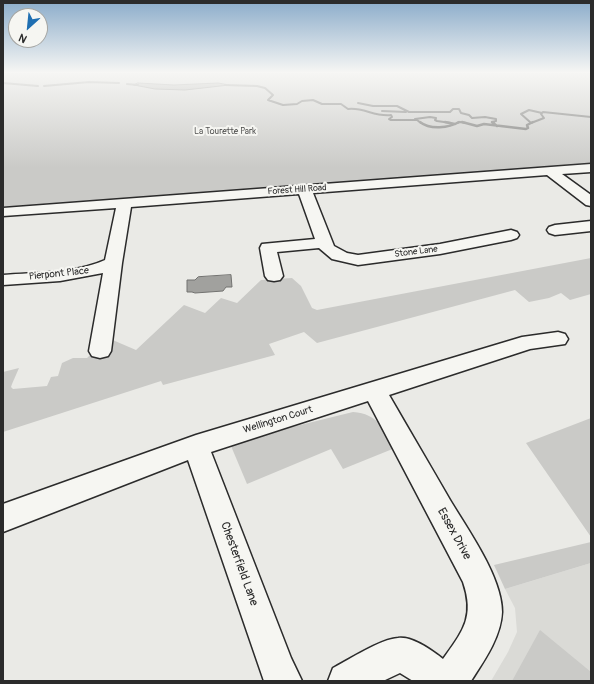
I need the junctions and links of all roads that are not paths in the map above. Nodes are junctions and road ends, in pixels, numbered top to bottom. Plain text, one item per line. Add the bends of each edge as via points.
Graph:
1 (591, 168) edge
2 (551, 172) junction
3 (305, 190) junction
4 (126, 202) junction
5 (591, 202) edge
6 (3, 212) edge
7 (591, 226) edge
8 (555, 230) dead end
9 (511, 235) dead end
10 (325, 243) junction
11 (113, 263) junction
12 (274, 276) dead end
13 (3, 280) edge
14 (558, 339) dead end
15 (100, 351) dead end
16 (374, 390) junction
17 (196, 446) junction
18 (3, 518) edge
19 (284, 681) edge
20 (346, 681) edge
21 (443, 681) edge
22 (450, 681) edge

1 - 2 street, Forest Hill Road
2 - 3 street, Forest Hill Road
2 - 5 street
3 - 4 street, Forest Hill Road
3 - 10 street, Stone Lane
4 - 6 street, Forest Hill Road
4 - 11 street
7 - 8 street
9 - 10 street, Stone Lane via 440,249 358,260 335,254
10 - 12 street via 268,248
11 - 13 street, Pierpont Place via 82,273
11 - 15 street
14 - 16 street, Wellington Court via 529,342
16 - 17 street, Wellington Court
16 - 22 street, Essex Drive via 477,576 485,601 486,611 481,633
17 - 18 street, Wellington Court
17 - 19 street, Chesterfield Lane
20 - 21 street via 391,657 400,656 415,660

